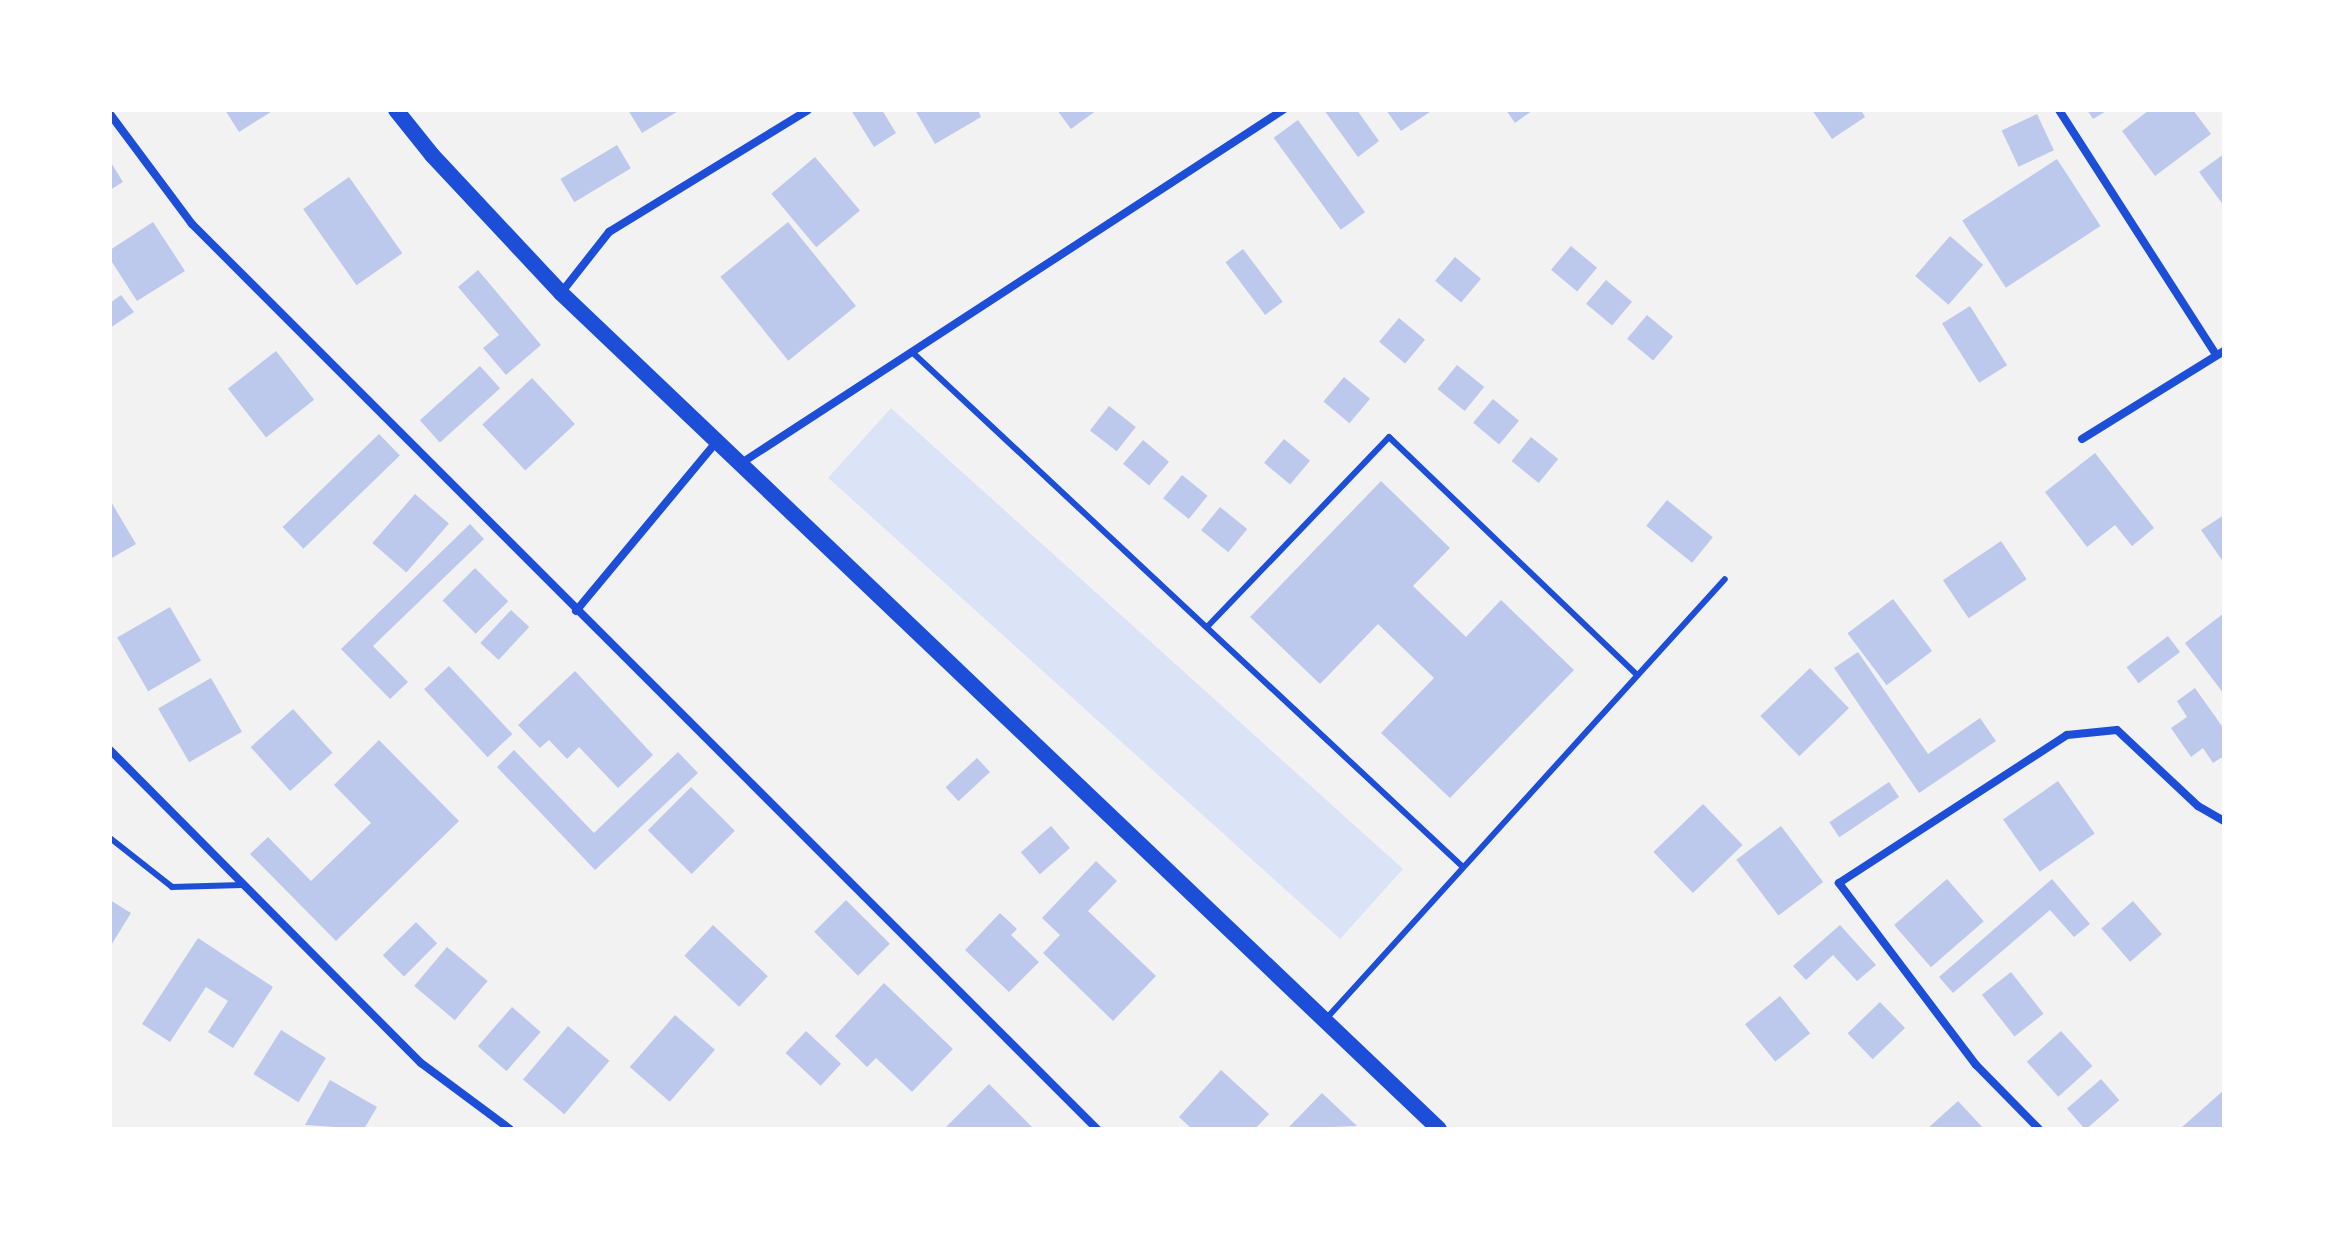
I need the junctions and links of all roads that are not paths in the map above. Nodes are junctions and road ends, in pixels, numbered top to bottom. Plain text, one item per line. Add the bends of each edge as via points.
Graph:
1 (396, 110) edge
2 (808, 110) edge
3 (1283, 110) edge
4 (2059, 110) edge
5 (110, 114) edge
6 (561, 293) junction
7 (912, 352) junction
8 (2220, 353) edge
9 (2082, 439) dead end
10 (719, 440) junction
11 (743, 462) junction
12 (1725, 579) dead end
13 (576, 611) junction
14 (1207, 627) junction
15 (1637, 675) junction
16 (110, 750) edge
17 (2224, 821) edge
18 (110, 838) edge
19 (1463, 867) junction
20 (242, 885) junction
21 (1325, 1020) junction
22 (510, 1129) edge
23 (1097, 1129) edge
24 (1439, 1129) edge
25 (2039, 1129) edge

1 - 6 main road
2 - 6 street via 609,232
3 - 7 street
4 - 8 street
5 - 13 street via 192,224
6 - 10 main road
7 - 11 street
7 - 14 lane
8 - 9 street
10 - 11 main road
10 - 13 street
11 - 21 main road
12 - 15 lane
13 - 23 street
14 - 15 lane via 1389,437
14 - 19 lane
15 - 19 lane
16 - 20 street
17 - 25 street via 2198,806 2117,730 2067,735 1839,883 1976,1065
18 - 20 lane via 172,887
19 - 21 lane
20 - 22 street via 421,1063
21 - 24 main road

